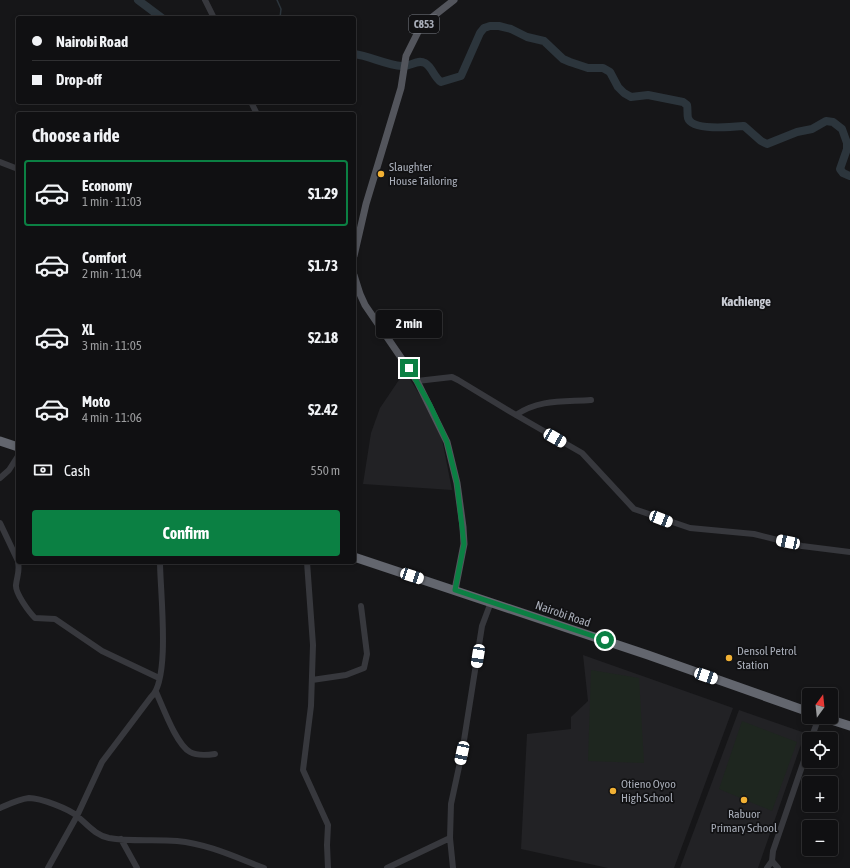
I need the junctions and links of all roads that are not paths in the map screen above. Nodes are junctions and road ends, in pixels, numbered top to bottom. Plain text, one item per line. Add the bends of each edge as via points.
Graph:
1 (205, 0) edge
2 (454, 0) edge
3 (213, 16) edge
4 (0, 162) edge
5 (16, 168) edge
6 (356, 247) edge
7 (357, 295) edge
8 (417, 381) junction
9 (591, 400) dead end
10 (516, 415) junction
11 (0, 441) edge
12 (16, 446) edge
13 (16, 459) edge
14 (0, 478) edge
15 (0, 524) edge
16 (850, 552) edge
17 (16, 558) edge
18 (356, 558) edge
19 (18, 564) edge
20 (160, 564) edge
21 (307, 564) edge
22 (455, 590) junction
23 (491, 602) junction
24 (361, 606) dead end
25 (159, 678) junction
26 (312, 680) junction
27 (156, 692) junction
28 (802, 710) edge
29 (838, 722) edge
30 (850, 726) edge
31 (215, 754) dead end
32 (802, 766) edge
33 (0, 808) edge
34 (77, 816) junction
35 (450, 838) junction
36 (121, 839) junction
37 (772, 861) junction
38 (48, 868) edge
39 (137, 868) edge
40 (264, 868) edge
41 (328, 868) edge
42 (388, 868) edge
43 (453, 868) edge
44 (767, 868) edge
45 (778, 868) edge

1 - 3 street
2 - 6 main road, C853 via 421,26 406,56 399,96 366,204
4 - 5 street
7 - 8 main road
8 - 10 street via 452,377
8 - 22 main road via 447,442 457,483 464,544
9 - 10 street via 545,403 525,408
10 - 16 street via 582,453 634,509 690,528 754,534 802,546
11 - 12 highway
13 - 14 street
15 - 17 street
18 - 22 highway, Nairobi Road
19 - 25 street via 20,570 15,587 27,610 35,618 55,619 102,651
20 - 25 street via 164,658
21 - 26 street via 313,645
22 - 23 highway, Nairobi Road
23 - 28 highway, Nairobi Road
23 - 35 street via 482,626 462,753 451,804
24 - 26 street via 367,654 364,668 346,675
25 - 27 street
26 - 41 street via 303,770 328,825
27 - 31 street via 174,733 190,752
27 - 34 street via 102,762
29 - 30 highway
32 - 37 street via 773,851
33 - 34 street via 29,798 67,810
34 - 36 street via 94,832 109,838
34 - 38 street
35 - 42 street
35 - 43 street
36 - 39 street
36 - 40 street via 176,841 204,846
37 - 44 street
37 - 45 street

